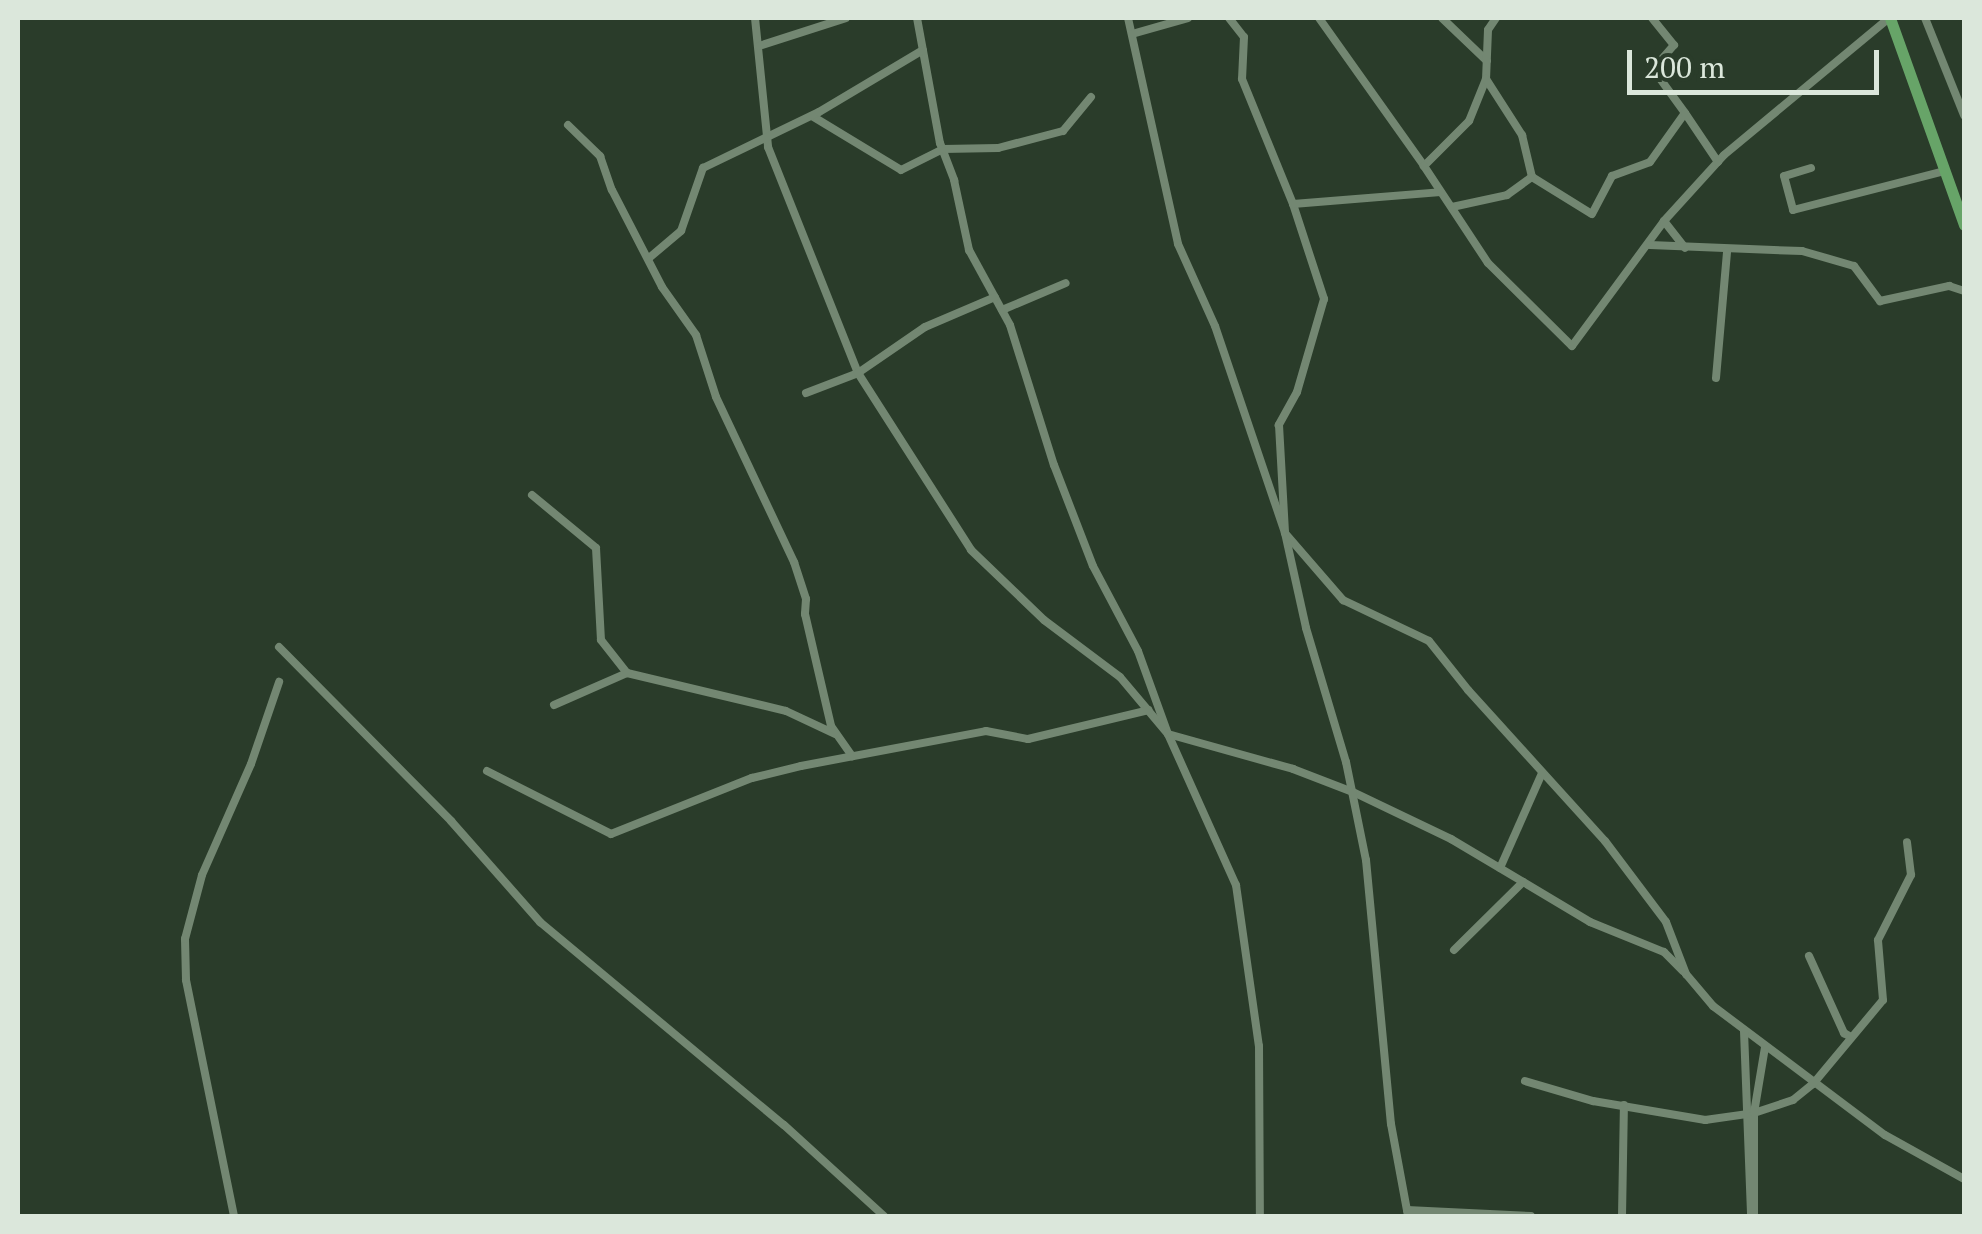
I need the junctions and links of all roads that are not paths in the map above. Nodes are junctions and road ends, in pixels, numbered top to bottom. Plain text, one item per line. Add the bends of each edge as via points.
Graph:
1 (755, 18) edge
2 (846, 18) edge
3 (917, 18) edge
4 (1128, 18) edge
5 (1188, 18) edge
6 (1229, 18) edge
7 (1320, 18) edge
8 (1442, 18) edge
9 (1496, 18) edge
10 (1652, 18) edge
11 (1889, 18) edge
12 (1925, 18) edge
13 (1132, 34) junction
14 (759, 46) junction
15 (923, 50) junction
16 (1487, 61) junction
17 (1486, 79) junction
18 (1091, 97) dead end
19 (1686, 113) junction
20 (1964, 115) edge
21 (812, 116) junction
22 (568, 124) dead end
23 (767, 139) junction
24 (943, 149) junction
25 (1718, 162) junction
26 (1424, 166) junction
27 (1811, 168) dead end
28 (1945, 171) junction
29 (1532, 177) junction
30 (1441, 192) junction
31 (1294, 204) junction
32 (1452, 207) junction
33 (1664, 221) junction
34 (1964, 225) edge
35 (1650, 245) junction
36 (1685, 248) junction
37 (1727, 251) junction
38 (649, 258) junction
39 (1066, 283) dead end
40 (1964, 291) edge
41 (995, 297) junction
42 (1002, 310) junction
43 (858, 373) junction
44 (1716, 378) dead end
45 (806, 393) dead end
46 (532, 495) dead end
47 (1285, 533) junction
48 (279, 648) dead end
49 (627, 673) junction
50 (280, 682) dead end
51 (554, 705) dead end
52 (1158, 708) junction
53 (1148, 710) junction
54 (836, 734) junction
55 (1168, 734) junction
56 (852, 756) junction
57 (488, 771) dead end
58 (1542, 773) junction
59 (1353, 792) junction
60 (1906, 842) dead end
61 (1500, 868) junction
62 (1523, 882) junction
63 (1454, 950) dead end
64 (1808, 956) dead end
65 (1686, 974) junction
66 (1744, 1030) junction
67 (1851, 1036) junction
68 (1765, 1047) junction
69 (1525, 1080) dead end
70 (1813, 1084) junction
71 (1624, 1105) junction
72 (1750, 1113) junction
73 (1964, 1179) edge
74 (1407, 1213) edge
75 (234, 1216) edge
76 (884, 1216) edge
77 (1260, 1216) edge
78 (1530, 1216) edge
79 (1622, 1216) edge
80 (1752, 1216) edge

1 - 14 street
2 - 14 street
3 - 15 street
4 - 13 street
5 - 13 street
6 - 31 street via 1244,37 1242,79
7 - 26 street
8 - 16 street
9 - 16 street via 1488,30
10 - 19 street via 1674,45 1654,68
11 - 25 street
11 - 28 main road
12 - 20 street
13 - 47 street via 1178,244 1216,326
14 - 23 street
15 - 21 street
15 - 24 street
16 - 17 street
17 - 26 street via 1470,120
17 - 29 street via 1522,135
18 - 24 street via 1063,131 998,148
19 - 25 street
19 - 29 street via 1650,162 1612,176 1592,214
21 - 23 street
21 - 24 street via 901,170
22 - 38 street via 600,156
23 - 38 street via 702,168 681,231
23 - 43 street
24 - 41 street via 969,250
25 - 33 street
26 - 30 street
27 - 28 street via 1784,176 1793,210
28 - 34 main road
29 - 32 street via 1507,195
30 - 31 street
30 - 32 street
31 - 47 street via 1324,299 1279,425
32 - 35 street via 1488,263 1572,346
33 - 35 street
33 - 36 street
35 - 36 street
36 - 37 street
37 - 40 street via 1802,251 1854,266 1880,300 1949,286
37 - 44 street
38 - 54 street via 696,336 716,396 794,562
39 - 42 street
41 - 42 street
41 - 43 street via 925,327
42 - 52 street via 1093,566 1138,651
43 - 45 street
43 - 53 street via 972,550 1044,620 1120,677
46 - 49 street via 596,548 601,640
47 - 58 street via 1343,600 1429,641
47 - 59 street
48 - 76 street via 451,821 540,922
49 - 51 street
49 - 54 street via 786,711
50 - 75 street via 202,876 184,939 186,980
52 - 53 street
52 - 55 street
53 - 55 street
53 - 56 street via 1028,739 986,731
54 - 56 street
55 - 59 street
55 - 77 street via 1236,886 1259,1046
56 - 57 street via 752,778 611,834
58 - 61 street
58 - 65 street via 1658,910
59 - 61 street
59 - 74 street
60 - 67 street via 1910,876 1878,940 1882,1000
61 - 62 street
62 - 63 street
62 - 65 street via 1590,922 1664,952
64 - 67 street
65 - 66 street
66 - 68 street
66 - 72 street
67 - 70 street
68 - 70 street
68 - 72 street
69 - 71 street
70 - 72 street via 1794,1100
70 - 73 street
71 - 72 street via 1704,1120
71 - 79 street
72 - 80 street
74 - 78 street

